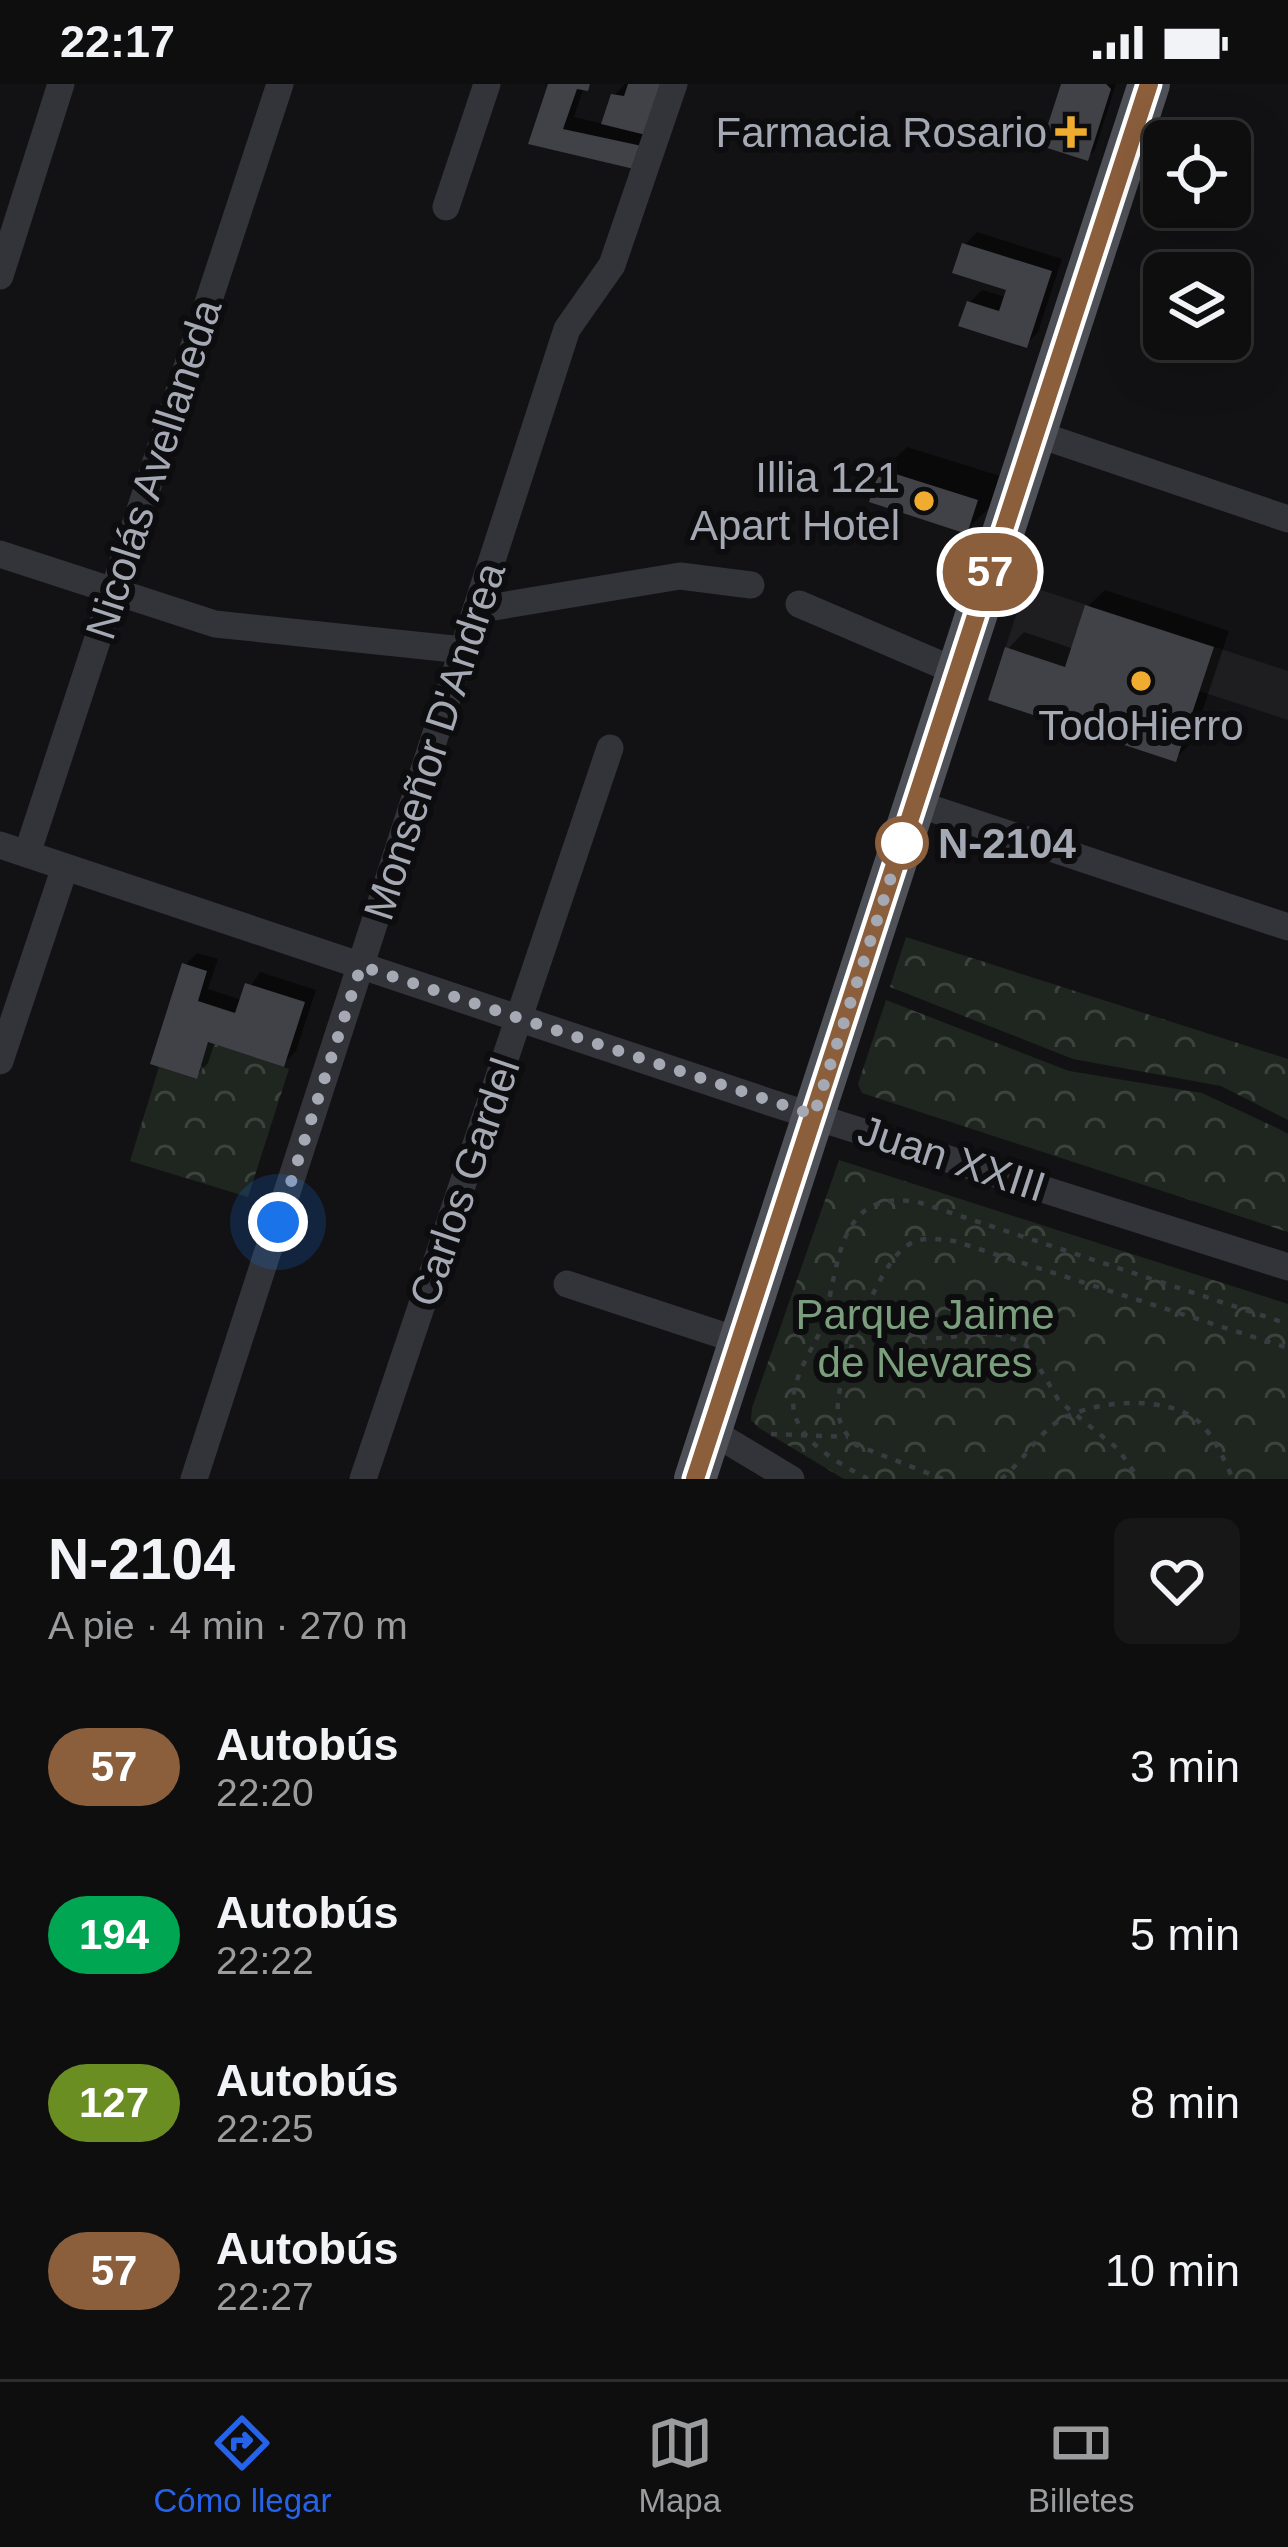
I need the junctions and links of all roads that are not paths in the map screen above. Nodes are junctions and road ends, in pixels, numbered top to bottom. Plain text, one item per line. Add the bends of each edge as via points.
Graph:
1 (61, 84) edge
2 (280, 84) edge
3 (487, 84) edge
4 (674, 84) edge
5 (1149, 84) edge
6 (446, 207) dead end
7 (0, 276) edge
8 (1034, 433) junction
9 (1288, 519) edge
10 (0, 554) edge
11 (752, 586) dead end
12 (113, 592) junction
13 (799, 604) dead end
14 (476, 610) junction
15 (463, 650) junction
16 (958, 672) junction
17 (610, 748) dead end
18 (915, 803) junction
19 (13, 850) edge
20 (65, 867) junction
21 (1288, 927) edge
22 (361, 966) junction
23 (519, 1019) junction
24 (0, 1060) edge
25 (814, 1115) junction
26 (1288, 1267) edge
27 (567, 1284) dead end
28 (740, 1341) junction
29 (711, 1431) junction
30 (194, 1479) edge
31 (363, 1479) edge
32 (695, 1479) edge
33 (791, 1479) edge

1 - 7 street
2 - 12 street, Nicolás Avellaneda
3 - 6 street
4 - 14 street, Monseñor D'Andrea via 612,265 567,329
5 - 8 main road
8 - 9 street
8 - 16 main road
10 - 12 street
11 - 14 street via 680,576
12 - 15 street via 235,627
12 - 19 street, Nicolás Avellaneda
13 - 16 street
14 - 15 street, Monseñor D'Andrea
15 - 22 street, Monseñor D'Andrea
16 - 18 main road
17 - 23 street, Carlos Gardel
18 - 21 street
18 - 25 main road
19 - 20 street, Juan XXIII
20 - 22 street, Juan XXIII
20 - 24 street
22 - 23 street, Juan XXIII
22 - 30 street, Monseñor D'Andrea
23 - 25 street, Juan XXIII
23 - 31 street, Carlos Gardel
25 - 26 street, Juan XXIII
25 - 28 main road
27 - 28 street
28 - 29 main road
29 - 32 main road
29 - 33 street

